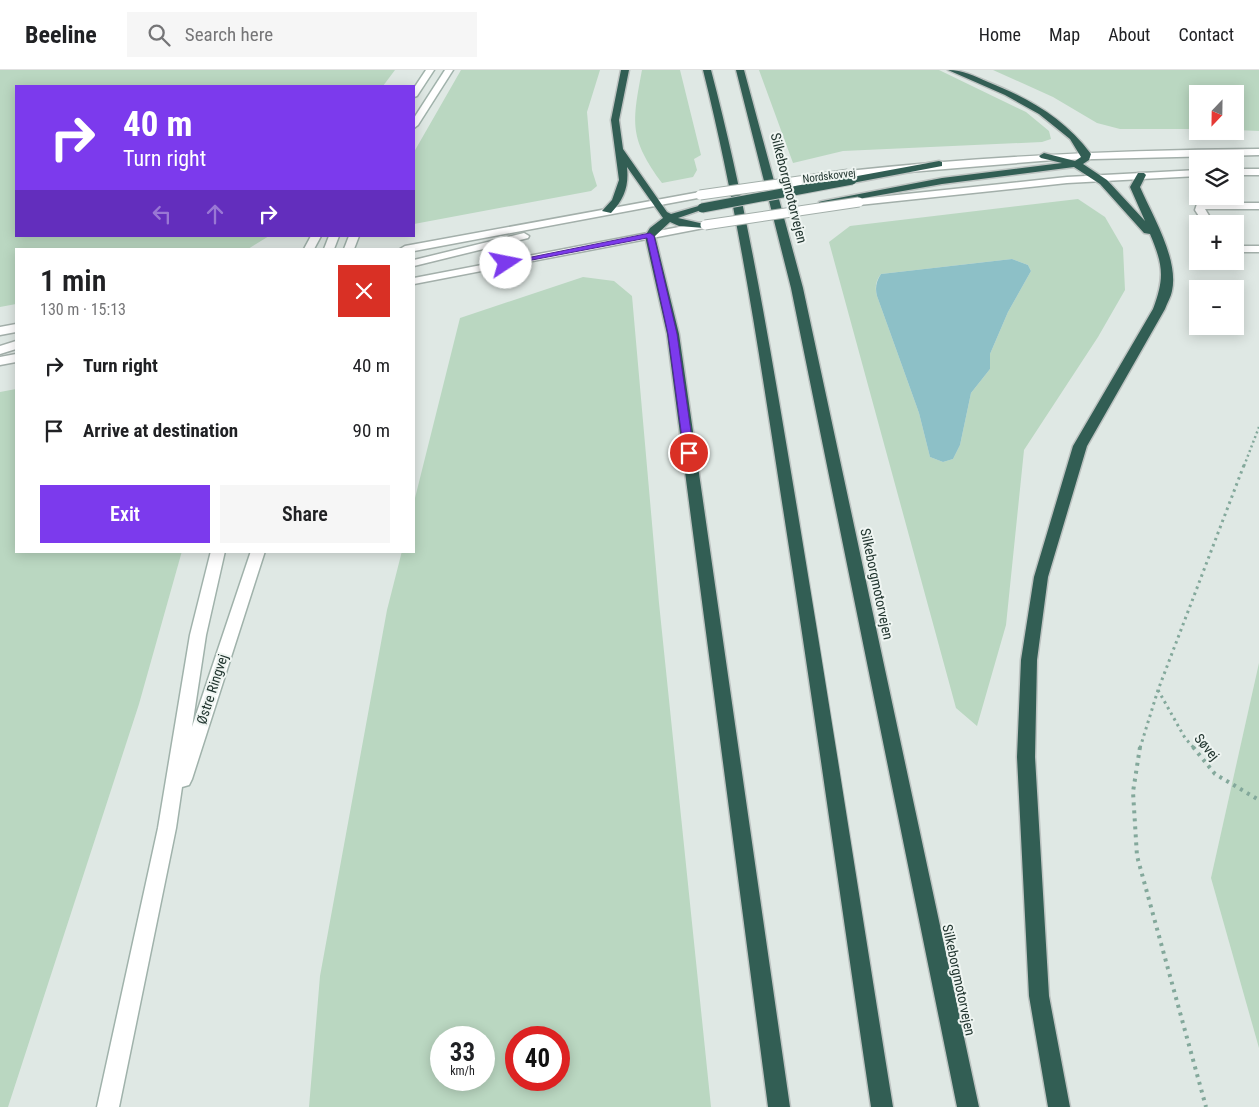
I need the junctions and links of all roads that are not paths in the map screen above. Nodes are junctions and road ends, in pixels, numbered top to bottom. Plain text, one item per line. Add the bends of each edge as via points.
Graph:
1 (430, 70) edge
2 (449, 70) edge
3 (626, 70) edge
4 (707, 70) edge
5 (740, 70) edge
6 (952, 70) edge
7 (415, 92) edge
8 (415, 123) edge
9 (619, 148) junction
10 (1259, 152) edge
11 (1086, 154) junction
12 (1044, 156) junction
13 (940, 164) joint
14 (1077, 164) junction
15 (1244, 172) edge
16 (1259, 172) edge
17 (1189, 173) edge
18 (1141, 175) junction
19 (850, 177) junction
20 (1100, 178) junction
21 (857, 199) junction
22 (656, 202) junction
23 (1259, 206) edge
24 (607, 211) junction
25 (1203, 215) edge
26 (670, 219) junction
27 (702, 226) junction
28 (650, 236) junction
29 (1159, 243) junction
30 (410, 248) edge
31 (1244, 249) edge
32 (1259, 249) edge
33 (415, 262) edge
34 (415, 281) edge
35 (15, 328) edge
36 (0, 331) edge
37 (15, 345) edge
38 (0, 350) edge
39 (15, 358) edge
40 (0, 361) edge
41 (218, 553) edge
42 (257, 553) edge
43 (167, 828) junction
44 (108, 1107) edge
45 (779, 1107) edge
46 (882, 1107) edge
47 (968, 1107) edge
48 (1059, 1107) edge

1 - 7 street
2 - 8 street
3 - 9 highway via 615,121
4 - 46 highway via 754,291
5 - 47 highway, Silkeborgmotorvejen via 797,288
6 - 11 highway via 1035,107 1069,131
9 - 22 highway
9 - 24 highway via 624,183 622,196
10 - 11 street
11 - 12 street
11 - 14 highway via 1086,158
12 - 13 street
12 - 14 highway
13 - 19 highway
14 - 20 highway
14 - 21 highway via 942,181
15 - 16 street
17 - 18 street
18 - 20 street
18 - 29 highway via 1135,187
19 - 22 street, Nordskovvej, bridge
19 - 26 highway, bridge via 702,208
20 - 21 street
20 - 29 highway
21 - 27 street, bridge
22 - 24 street, Nordskovvej
22 - 26 highway
23 - 25 street via 1201,206
24 - 30 street, Nordskovvej
24 - 33 street via 515,238
26 - 27 highway via 687,226
26 - 28 highway via 653,229
27 - 28 street
28 - 34 street
28 - 45 highway via 673,334
29 - 48 highway via 1168,288 1080,446 1041,577 1029,660 1026,757 1040,996
31 - 32 street
35 - 36 street
37 - 38 street
39 - 40 street
41 - 43 street, Østre Ringvej via 198,635
42 - 43 street, Østre Ringvej
43 - 44 street, Østre Ringvej

